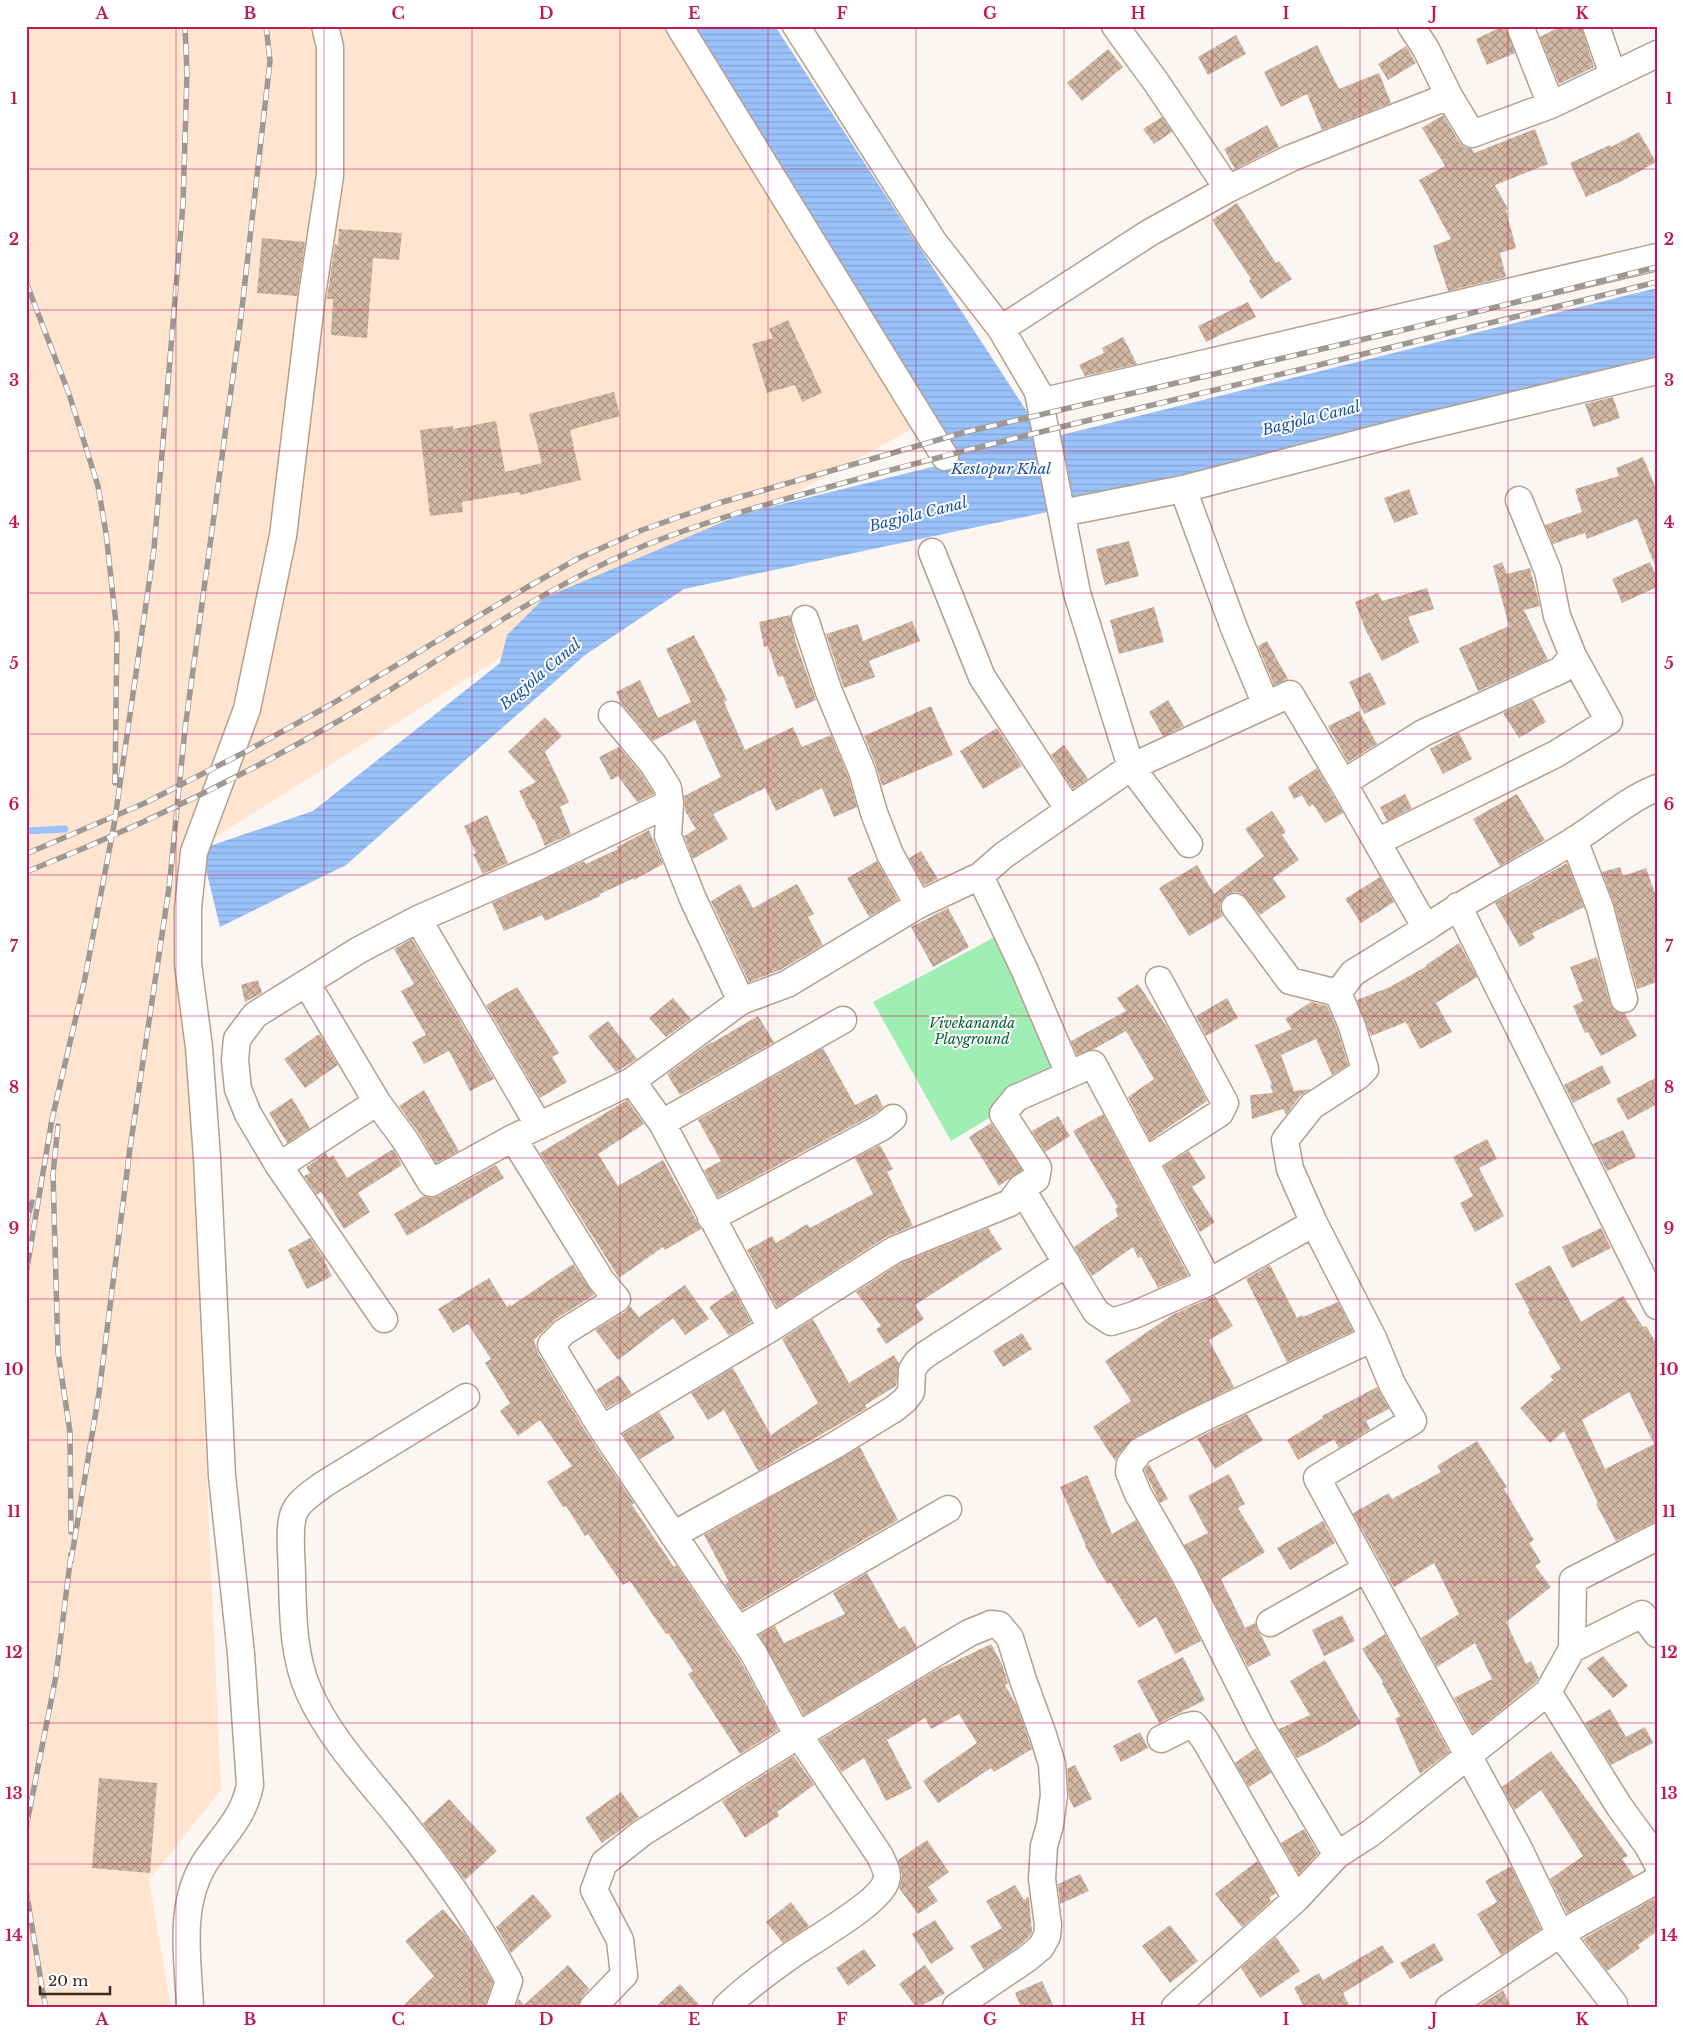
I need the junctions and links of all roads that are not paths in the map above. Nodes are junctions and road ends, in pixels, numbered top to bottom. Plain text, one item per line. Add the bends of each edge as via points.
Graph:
1 (326, 26) edge
2 (678, 26) edge
3 (796, 26) edge
4 (1115, 26) edge
5 (1411, 26) edge
6 (1520, 26) edge
7 (1596, 26) edge
8 (1657, 54) edge
9 (1613, 75) junction
10 (1448, 96) junction
11 (1551, 105) junction
12 (1228, 189) junction
13 (1657, 257) edge
14 (1001, 329) junction
15 (1657, 371) edge
16 (1041, 406) junction
17 (945, 457) dead end
18 (1183, 489) junction
19 (1519, 500) dead end
20 (1062, 513) junction
21 (932, 552) dead end
22 (805, 619) dead end
23 (1573, 656) junction
24 (1266, 705) junction
25 (612, 715) dead end
26 (1131, 768) junction
27 (1344, 783) junction
28 (1657, 788) edge
29 (670, 803) junction
30 (1069, 810) junction
31 (1574, 840) junction
32 (1377, 842) junction
33 (1189, 844) dead end
34 (980, 876) junction
35 (918, 905) junction
36 (1458, 906) junction
37 (1235, 907) dead end
38 (418, 919) junction
39 (1426, 928) junction
40 (1159, 980) dead end
41 (307, 984) junction
42 (1338, 993) junction
43 (1624, 999) dead end
44 (741, 1001) junction
45 (843, 1020) dead end
46 (1069, 1074) junction
47 (632, 1081) junction
48 (377, 1102) junction
49 (893, 1118) dead end
50 (662, 1124) junction
51 (539, 1126) junction
52 (513, 1138) junction
53 (1145, 1161) junction
54 (279, 1166) junction
55 (1022, 1188) junction
56 (711, 1218) junction
57 (1314, 1223) junction
58 (1067, 1263) junction
59 (1209, 1282) junction
60 (1657, 1306) edge
61 (384, 1319) dead end
62 (772, 1328) junction
63 (1373, 1338) junction
64 (466, 1397) dead end
65 (602, 1429) junction
66 (948, 1509) dead end
67 (673, 1535) junction
68 (1657, 1537) edge
69 (1366, 1569) junction
70 (1270, 1623) dead end
71 (738, 1630) junction
72 (1657, 1634) edge
73 (1572, 1649) junction
74 (1548, 1692) junction
75 (799, 1735) junction
76 (1161, 1739) dead end
77 (1469, 1756) junction
78 (1337, 1855) junction
79 (1657, 1863) edge
80 (1657, 1880) edge
81 (1296, 1899) junction
82 (1560, 1934) junction
83 (1614, 2006) edge
84 (190, 2007) edge
85 (500, 2007) edge
86 (593, 2007) edge
87 (726, 2007) edge
88 (956, 2007) edge
89 (1175, 2007) edge
90 (1449, 2007) edge

1 - 84 street via 330,47 330,176 283,536 247,709 194,852 188,908 188,964 199,1047 207,1158 222,1476 241,1654 250,1785 237,1820 204,1864 192,1888 186,1934
2 - 17 street
3 - 14 street via 932,241
4 - 12 street
5 - 10 street via 1426,49
6 - 11 street
7 - 9 street
8 - 9 street
9 - 11 street
10 - 11 street via 1472,134
10 - 12 street via 1291,158
12 - 14 street via 1149,233
13 - 16 street
14 - 16 street via 1038,392
15 - 18 street
16 - 20 street
18 - 20 street
18 - 24 street
19 - 23 street via 1548,571 1557,616
20 - 26 street via 1077,593
21 - 30 street via 982,677
22 - 35 street via 890,854
23 - 27 street via 1561,670 1423,733
23 - 32 street via 1609,721 1556,754
24 - 26 street
24 - 27 street via 1290,694
25 - 29 street via 653,764 668,788
26 - 30 street
26 - 33 street
27 - 32 street
28 - 31 street via 1639,795
29 - 38 street via 537,867
29 - 44 street via 668,836 693,900
30 - 34 street via 1004,855
31 - 36 street
31 - 43 street via 1600,908
32 - 39 street
34 - 35 street
34 - 46 street
35 - 44 street via 787,984
36 - 39 street
36 - 60 street
37 - 42 street via 1290,981
38 - 41 street via 359,950
38 - 51 street
39 - 42 street via 1353,973
40 - 53 street via 1225,1103 1220,1113
41 - 48 street
41 - 54 street via 255,1015 238,1039 235,1060 238,1089 248,1114
42 - 57 street via 1365,1069 1312,1106 1285,1140 1290,1169
44 - 47 street
45 - 50 street
46 - 53 street via 1093,1064
46 - 55 street via 1016,1098 1003,1114 1038,1168 1036,1179
47 - 50 street
47 - 51 street
48 - 52 street via 431,1183
48 - 54 street
49 - 56 street via 882,1127
50 - 56 street
51 - 52 street
52 - 65 street via 601,1280 617,1299 564,1332 551,1345
53 - 59 street
54 - 61 street
55 - 58 street
55 - 62 street via 1010,1203 894,1250
56 - 62 street
57 - 59 street
57 - 63 street
58 - 59 street via 1096,1312 1111,1322
58 - 67 street via 917,1362 912,1370 911,1392 894,1409
62 - 65 street
63 - 69 street via 1392,1384 1413,1421 1317,1478
63 - 78 street via 1140,1451 1130,1464 1129,1472 1262,1729
64 - 85 street via 324,1484 303,1501 294,1512 291,1535 292,1594 301,1672 309,1693 328,1727 422,1846 487,1940 509,1981
65 - 67 street
66 - 71 street
67 - 71 street
68 - 73 street via 1573,1580
69 - 70 street
69 - 77 street
71 - 75 street
72 - 73 street via 1642,1614
73 - 74 street
74 - 77 street
74 - 79 street
75 - 86 street via 642,1833 604,1863 594,1890 620,1940 624,1975
75 - 87 street via 880,1856 887,1880 881,1892 868,1903 791,1955
75 - 88 street via 982,1626 999,1625 1010,1638 1052,1764 1054,1795 1044,1846 1042,1879 1047,1936 1041,1947 1028,1958
76 - 81 street via 1194,1725 1206,1740
77 - 78 street via 1371,1833
77 - 82 street
78 - 81 street
80 - 82 street
81 - 89 street
82 - 83 street
82 - 90 street

